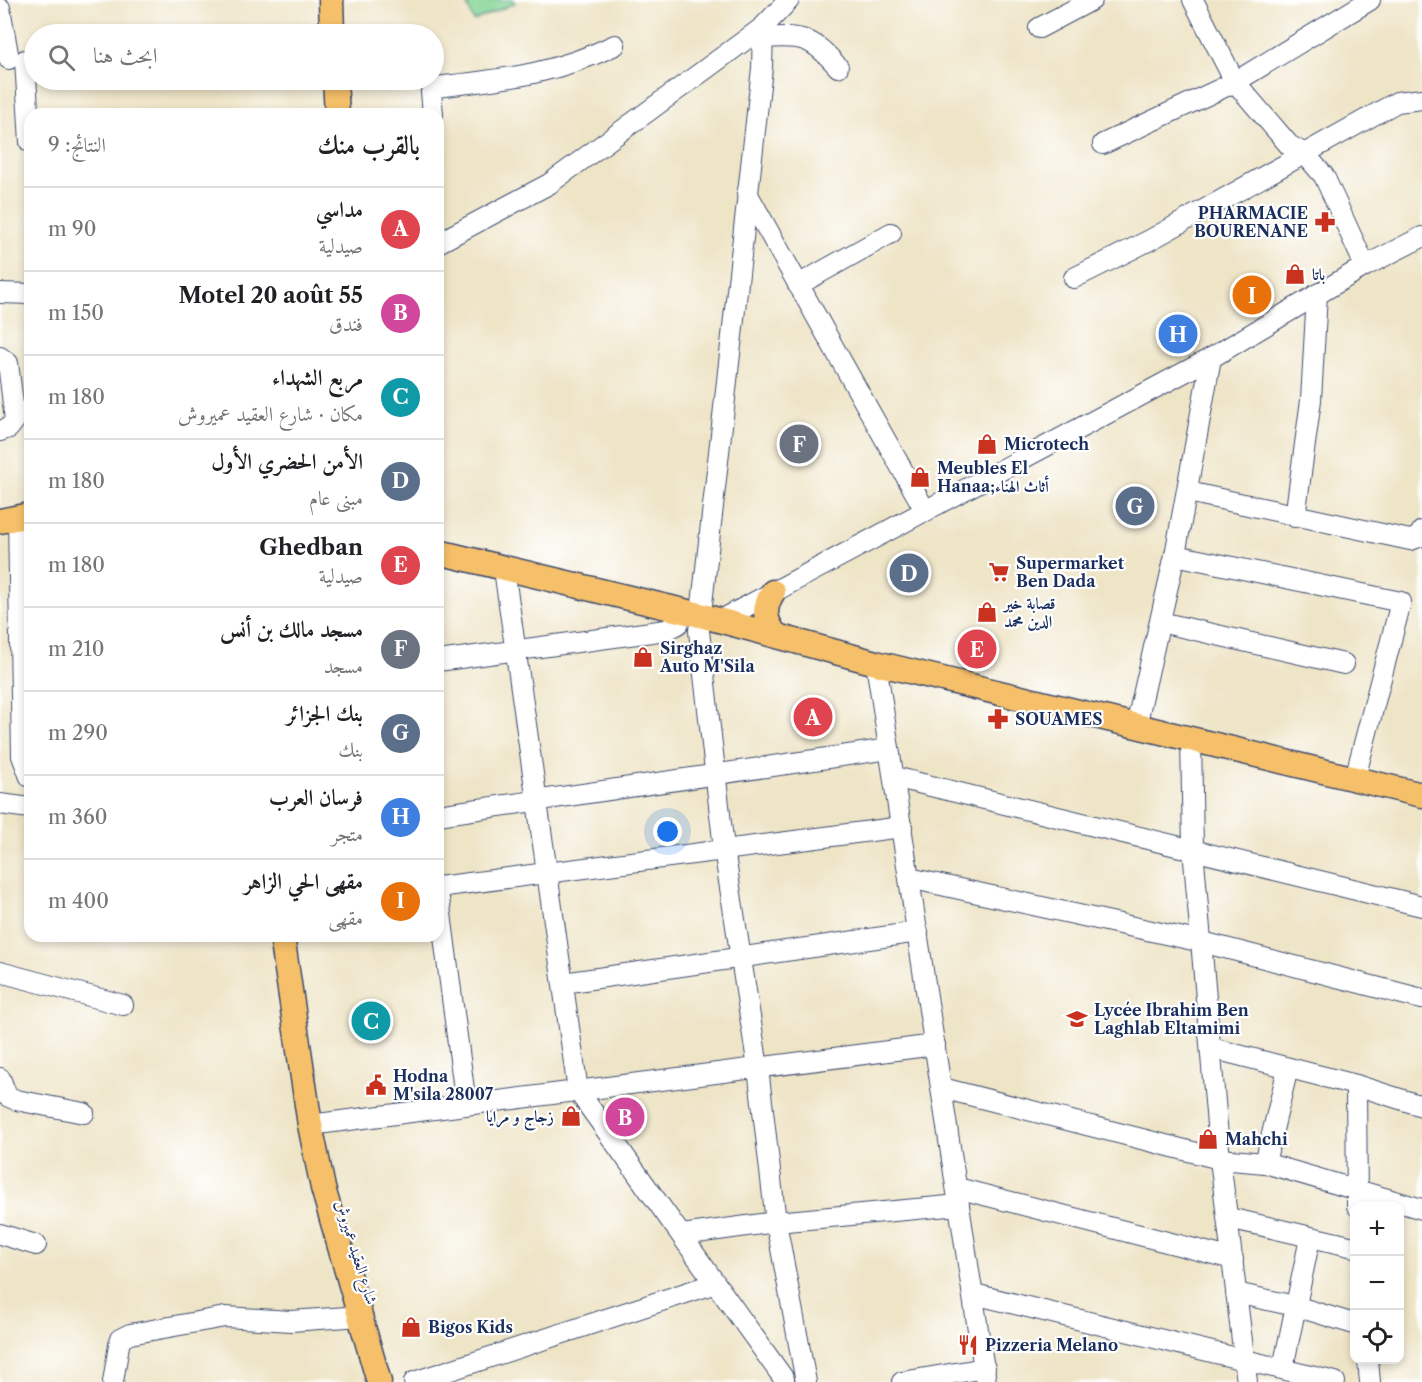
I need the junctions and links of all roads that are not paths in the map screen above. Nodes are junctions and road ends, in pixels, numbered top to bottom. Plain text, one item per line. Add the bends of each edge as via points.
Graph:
1 (331, 0) edge
2 (789, 0) edge
3 (1092, 0) edge
4 (1193, 0) edge
5 (1370, 0) edge
6 (0, 8) edge
7 (332, 24) edge
8 (1039, 28) dead end
9 (763, 33) junction
10 (615, 45) dead end
11 (17, 58) edge
12 (838, 67) dead end
13 (1235, 82) junction
14 (444, 86) edge
15 (336, 90) edge
16 (433, 90) edge
17 (1422, 99) edge
18 (25, 108) edge
19 (337, 108) edge
20 (432, 108) edge
21 (1103, 144) dead end
22 (1305, 154) junction
23 (747, 193) junction
24 (891, 232) dead end
25 (1422, 237) edge
26 (444, 240) edge
27 (1365, 266) junction
28 (1074, 278) dead end
29 (798, 285) junction
30 (0, 293) edge
31 (24, 294) edge
32 (1317, 294) junction
33 (0, 357) edge
34 (1211, 358) junction
35 (0, 431) edge
36 (1188, 492) junction
37 (926, 512) junction
38 (1295, 517) junction
39 (16, 518) edge
40 (1422, 531) edge
41 (444, 554) edge
42 (1176, 555) junction
43 (504, 569) junction
44 (773, 592) junction
45 (702, 615) junction
46 (1160, 621) junction
47 (775, 634) junction
48 (515, 652) junction
49 (444, 660) edge
50 (876, 663) junction
51 (1344, 664) dead end
52 (1136, 726) junction
53 (1191, 738) junction
54 (889, 749) junction
55 (24, 761) edge
56 (715, 773) junction
57 (894, 777) junction
58 (1355, 778) junction
59 (1422, 795) edge
60 (537, 802) junction
61 (0, 804) edge
62 (24, 806) edge
63 (444, 814) edge
64 (902, 827) junction
65 (724, 849) junction
66 (1193, 849) junction
67 (547, 872) junction
68 (909, 878) junction
69 (444, 888) edge
70 (1422, 906) edge
71 (918, 932) junction
72 (444, 935) edge
73 (283, 942) edge
74 (1202, 942) junction
75 (740, 957) junction
76 (0, 972) edge
77 (562, 983) junction
78 (1422, 999) edge
79 (123, 1005) dead end
80 (935, 1045) junction
81 (1211, 1048) junction
82 (758, 1068) junction
83 (1288, 1068) junction
84 (1356, 1085) junction
85 (942, 1088) junction
86 (2, 1090) edge
87 (578, 1091) junction
88 (466, 1105) junction
89 (1422, 1106) edge
90 (84, 1113) dead end
91 (310, 1125) junction
92 (1220, 1159) junction
93 (1265, 1163) junction
94 (958, 1197) junction
95 (1357, 1197) edge
96 (1422, 1209) edge
97 (1229, 1218) junction
98 (776, 1222) junction
99 (0, 1234) edge
100 (682, 1235) junction
101 (1310, 1238) junction
102 (36, 1245) dead end
103 (1350, 1245) edge
104 (1233, 1259) junction
105 (713, 1284) junction
106 (1236, 1293) junction
107 (974, 1294) junction
108 (1295, 1306) junction
109 (361, 1316) junction
110 (1350, 1323) edge
111 (1244, 1361) junction
112 (1368, 1364) edge
113 (1283, 1368) junction
114 (986, 1375) edge
115 (782, 1381) edge
116 (113, 1382) edge
117 (379, 1382) edge
118 (396, 1382) edge
119 (414, 1382) edge
120 (806, 1382) edge
121 (902, 1382) edge
122 (1246, 1382) edge
123 (1335, 1382) edge
124 (1370, 1382) edge

1 - 7 main road
2 - 9 street
3 - 8 street
4 - 13 street
5 - 13 street
6 - 11 street
9 - 12 street via 803,38 819,47
9 - 23 street
9 - 26 street via 549,183
10 - 14 street via 580,62 536,75
11 - 18 street
13 - 21 street
13 - 22 street via 1289,145
15 - 19 main road
16 - 20 street
17 - 22 street via 1397,102
22 - 27 street via 1324,176
22 - 28 street
23 - 29 street
23 - 45 street
24 - 29 street
25 - 27 street
27 - 32 street
29 - 37 street
30 - 31 street
32 - 34 street
32 - 38 street via 1311,400
33 - 35 street via 8,363 15,420
34 - 36 street
34 - 37 street
36 - 38 street
36 - 42 street
37 - 44 street
38 - 40 street via 1410,540
39 - 55 street
41 - 43 main road
42 - 46 street
42 - 58 street via 1401,602
43 - 45 main road
43 - 48 street
44 - 45 street
44 - 47 main road via 765,611
45 - 47 main road
45 - 48 street via 666,630
45 - 56 street via 699,631
46 - 51 street
46 - 52 street
47 - 50 main road
48 - 49 street
48 - 60 street
50 - 52 main road
50 - 54 street
52 - 53 main road
53 - 58 main road
53 - 66 street
54 - 56 street
54 - 57 street
56 - 60 street
56 - 65 street
57 - 64 street
57 - 66 street
58 - 59 main road
60 - 63 street
60 - 67 street
61 - 62 street
64 - 65 street
64 - 68 street
65 - 67 street
65 - 75 street
66 - 70 street
66 - 74 street
67 - 69 street
67 - 77 street
68 - 71 street
68 - 74 street
71 - 75 street
71 - 80 street
72 - 88 street
73 - 91 main road, شارع العقيد عميروش
74 - 78 street
74 - 81 street
75 - 77 street
75 - 82 street
76 - 79 street
77 - 87 street
80 - 82 street
80 - 85 street
81 - 83 street
81 - 92 street
82 - 87 street
82 - 98 street
83 - 84 street
83 - 93 street
84 - 89 street
84 - 95 street
85 - 92 street
85 - 94 street
86 - 90 street via 16,1100
87 - 88 street
87 - 100 street
88 - 91 street
91 - 109 main road, شارع العقيد عميروش via 334,1231
91 - 118 main road, شارع العقيد عميروش via 337,1182
92 - 93 street
92 - 97 street
93 - 95 street
94 - 98 street
94 - 104 street
94 - 107 street
95 - 96 street
97 - 101 street
97 - 104 street
98 - 100 street
98 - 120 street
99 - 102 street
100 - 105 street
101 - 103 street
101 - 108 street
104 - 106 street
105 - 115 street
105 - 119 street
106 - 108 street
106 - 111 street
107 - 111 street
107 - 114 street
108 - 110 street
108 - 113 street
109 - 116 street via 291,1322 225,1317 130,1334 120,1339
109 - 117 main road, شارع العقيد عميروش
111 - 113 street
111 - 122 street
112 - 124 street
113 - 123 street
114 - 121 street

